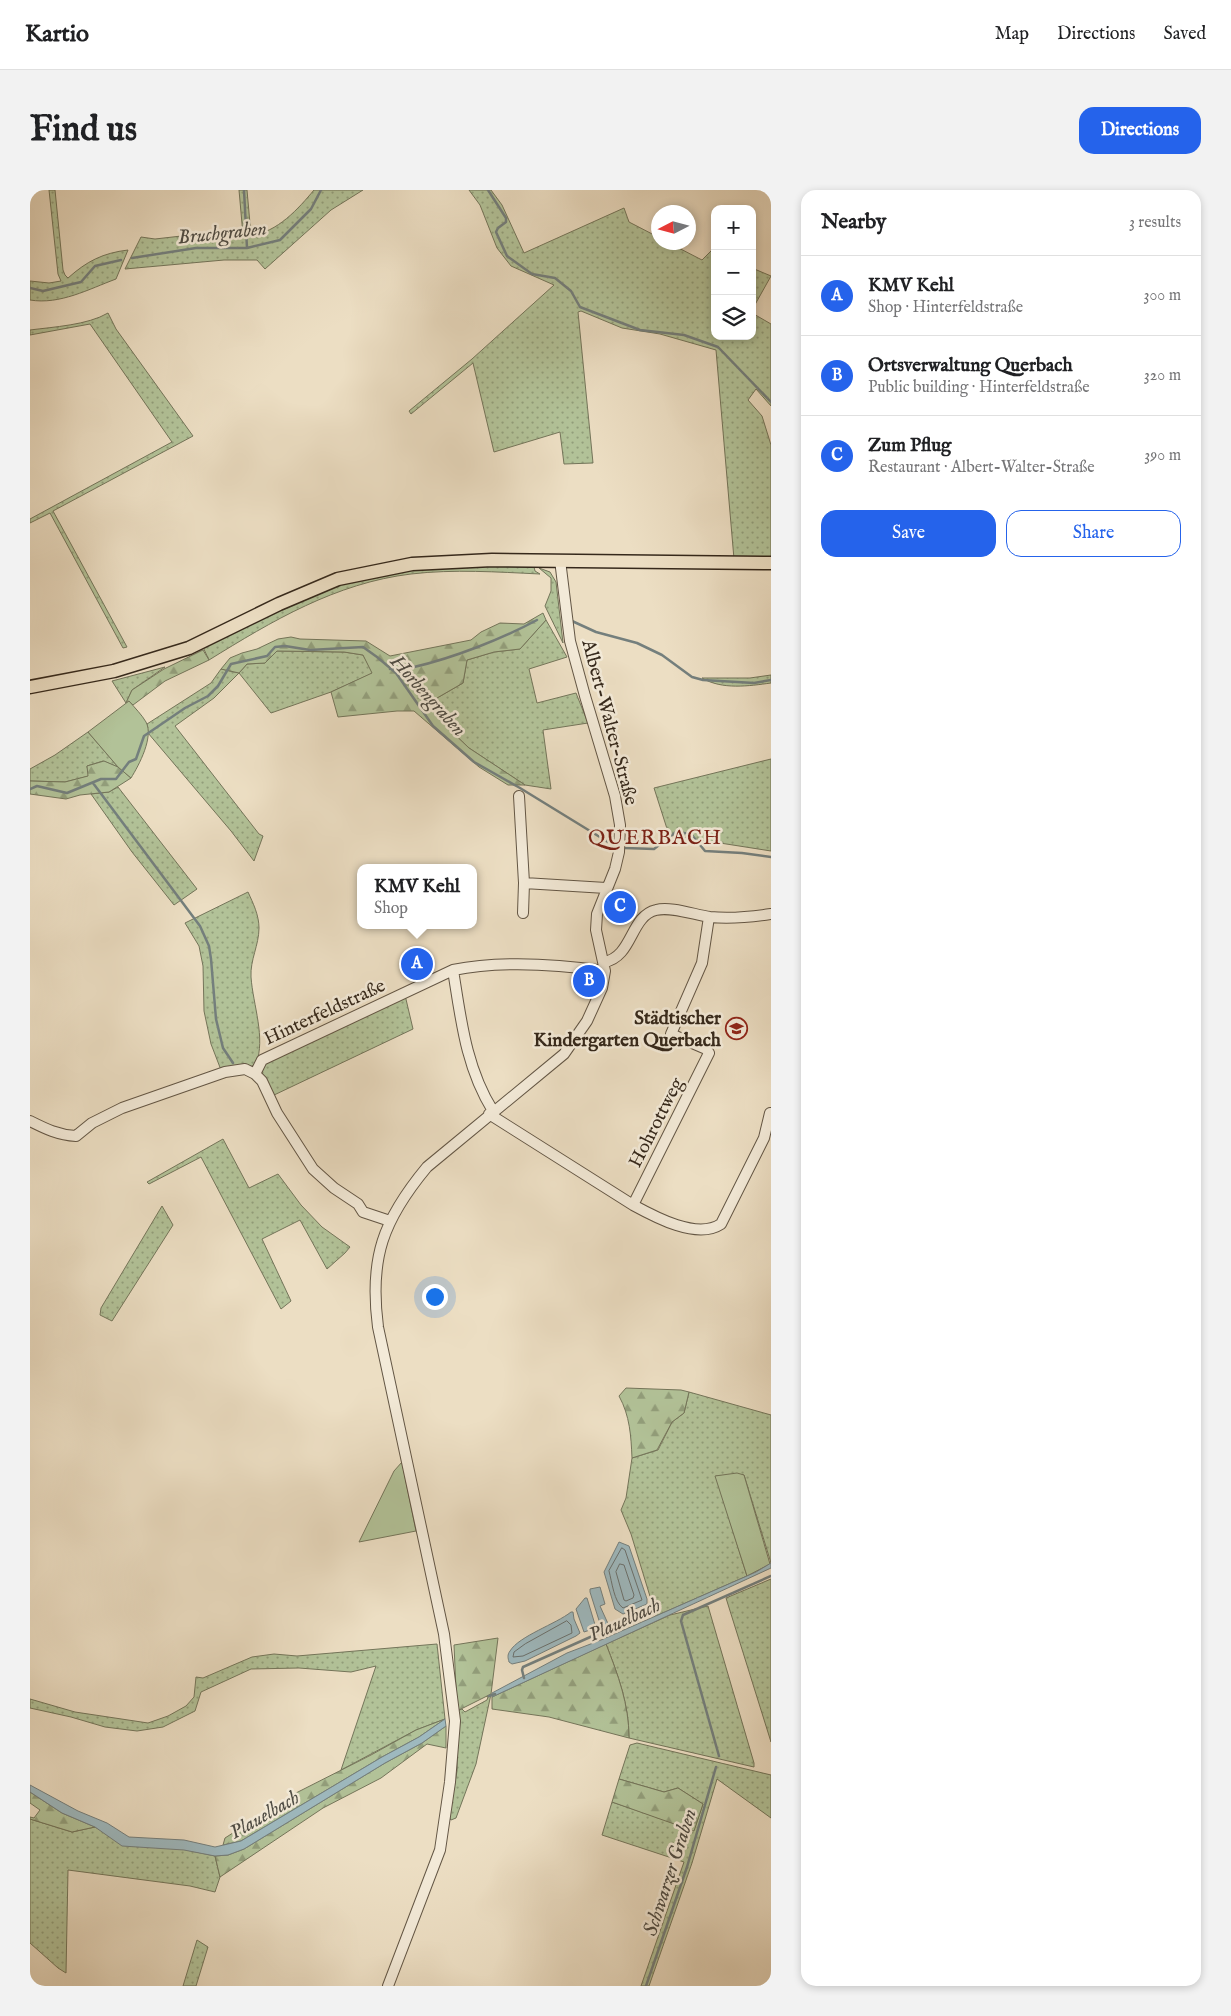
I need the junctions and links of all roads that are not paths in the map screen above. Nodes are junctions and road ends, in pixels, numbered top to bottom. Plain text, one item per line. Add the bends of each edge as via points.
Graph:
1 (560, 560) junction
2 (771, 563) edge
3 (30, 688) edge
4 (519, 796) dead end
5 (524, 883) junction
6 (606, 888) junction
7 (523, 913) dead end
8 (771, 914) edge
9 (709, 917) junction
10 (605, 966) junction
11 (453, 970) junction
12 (255, 1074) junction
13 (491, 1113) junction
14 (770, 1113) edge
15 (30, 1120) edge
16 (633, 1205) junction
17 (390, 1221) junction
18 (388, 1986) edge

1 - 2 main road
1 - 3 main road via 412,564 338,579 189,648 114,671
1 - 6 street, Albert-Walter-Straße via 573,652 615,796 620,825 619,852
4 - 5 street
5 - 6 street
5 - 7 street
6 - 10 street, Albert-Walter-Straße via 597,914 596,930
8 - 9 street
9 - 10 street via 658,909 644,915 622,952
9 - 16 street, Hohrottweg via 702,963 671,1034 709,1053
10 - 11 street, Hinterfeldstraße via 529,965
10 - 13 street, Albert-Walter-Straße via 602,988 587,1021 564,1054
11 - 12 street, Hinterfeldstraße via 262,1060
11 - 13 street via 465,1042 473,1072
12 - 15 street via 245,1069 225,1072 122,1108 92,1123 76,1136 63,1136
12 - 17 street via 313,1169 358,1204 363,1212
13 - 16 street
13 - 17 street, Albert-Walter-Straße via 426,1167
14 - 16 street via 764,1138 721,1224 714,1229 704,1230 663,1221
17 - 18 street, Albert-Walter-Straße via 375,1270 374,1297 444,1634 456,1721 440,1850

